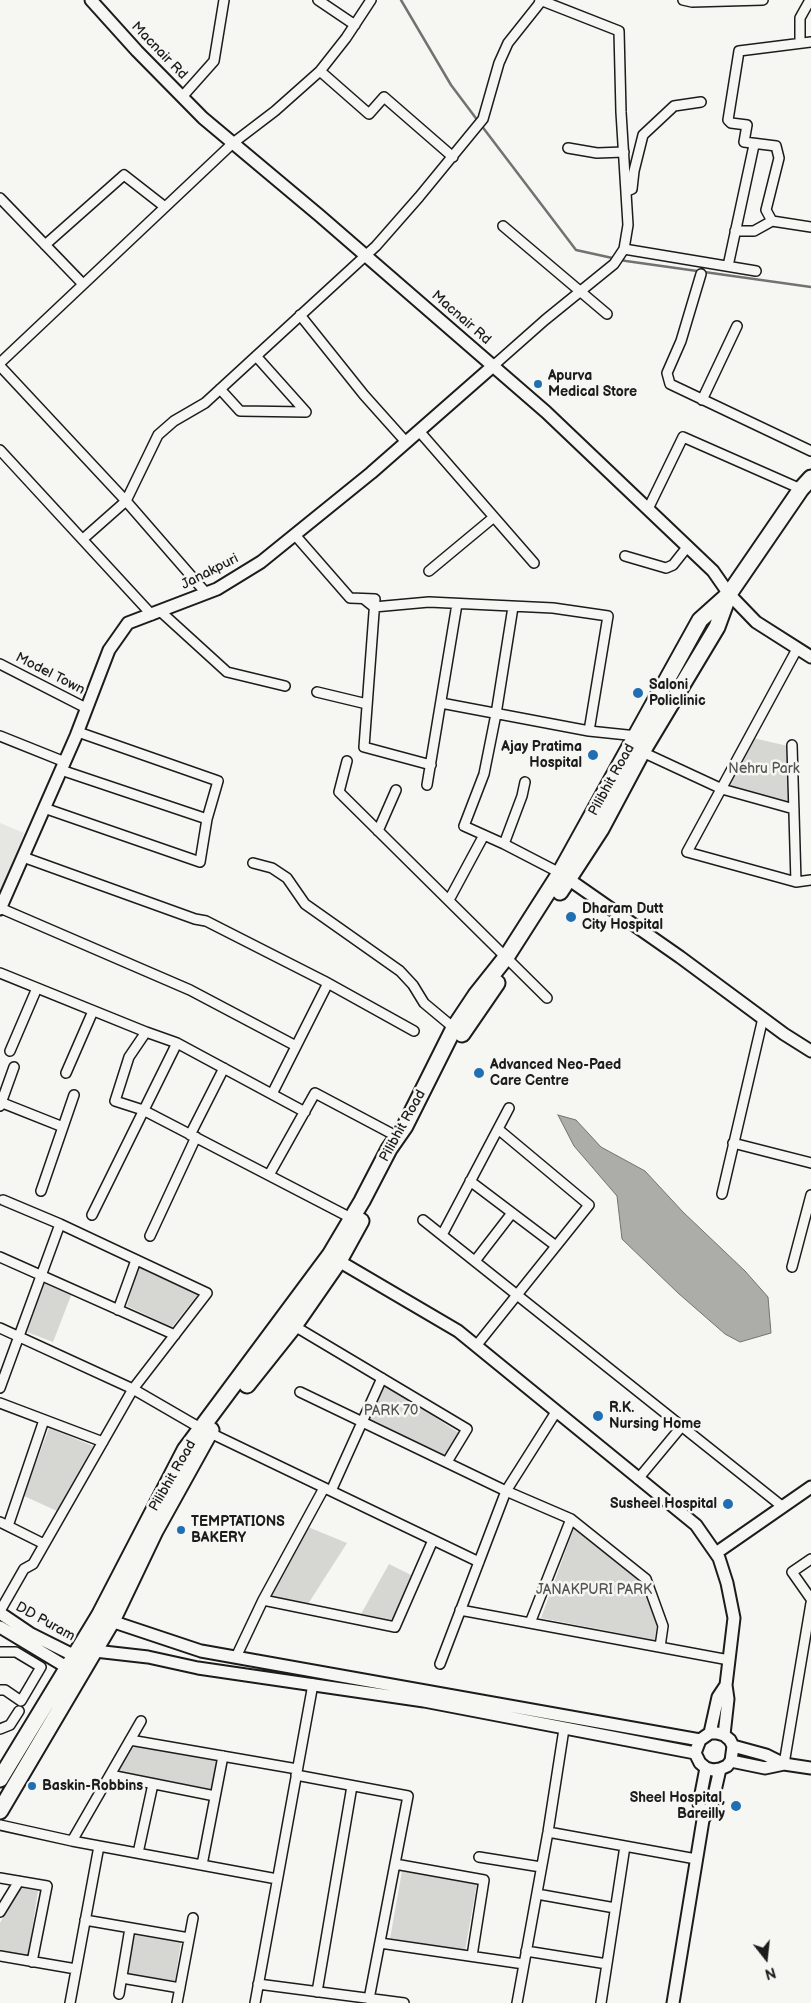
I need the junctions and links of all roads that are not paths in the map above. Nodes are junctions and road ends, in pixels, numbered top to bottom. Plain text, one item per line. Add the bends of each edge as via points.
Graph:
1 (91, 0) edge
2 (224, 0) edge
3 (318, 0) edge
4 (371, 0) edge
5 (540, 0) edge
6 (682, 0) edge
7 (763, 0) edge
8 (810, 0) edge
9 (355, 25) junction
10 (800, 42) junction
11 (811, 42) edge
12 (320, 71) junction
13 (182, 97) junction
14 (701, 102) dead end
15 (233, 143) junction
16 (754, 145) junction
17 (568, 148) dead end
18 (624, 152) junction
19 (453, 157) junction
20 (627, 191) junction
21 (0, 198) edge
22 (165, 207) junction
23 (772, 221) junction
24 (504, 226) dead end
25 (811, 227) edge
26 (736, 231) junction
27 (46, 245) junction
28 (622, 252) junction
29 (365, 255) junction
30 (728, 266) junction
31 (756, 271) dead end
32 (701, 274) dead end
33 (83, 284) junction
34 (580, 292) junction
35 (300, 314) junction
36 (607, 314) dead end
37 (737, 326) dead end
38 (256, 356) junction
39 (0, 364) edge
40 (493, 366) junction
41 (220, 389) junction
42 (702, 400) junction
43 (419, 431) junction
44 (406, 442) junction
45 (0, 450) edge
46 (811, 451) edge
47 (806, 483) edge
48 (126, 501) junction
49 (648, 509) junction
50 (494, 517) junction
51 (295, 535) junction
52 (83, 539) junction
53 (688, 546) junction
54 (625, 556) dead end
55 (534, 563) dead end
56 (429, 570) dead end
57 (206, 593) junction
58 (729, 594) junction
59 (457, 604) junction
60 (374, 607) junction
61 (513, 607) junction
62 (156, 613) junction
63 (797, 648) junction
64 (811, 657) edge
65 (0, 664) edge
66 (285, 686) dead end
67 (317, 692) dead end
68 (367, 704) junction
69 (441, 704) junction
70 (86, 708) junction
71 (496, 714) junction
72 (590, 731) junction
73 (78, 732) junction
74 (0, 736) edge
75 (792, 744) dead end
76 (637, 745) junction
77 (347, 761) dead end
78 (431, 764) junction
79 (63, 766) junction
80 (525, 782) dead end
81 (427, 785) dead end
82 (722, 789) junction
83 (396, 790) dead end
84 (44, 808) junction
85 (794, 810) junction
86 (208, 819) junction
87 (378, 831) junction
88 (484, 835) junction
89 (504, 844) junction
90 (23, 856) junction
91 (253, 863) dead end
92 (564, 876) junction
93 (811, 880) edge
94 (796, 882) junction
95 (449, 900) junction
96 (0, 908) edge
97 (509, 959) junction
98 (0, 973) edge
99 (328, 983) junction
100 (37, 988) junction
101 (548, 998) dead end
102 (93, 1011) junction
103 (763, 1018) junction
104 (454, 1028) junction
105 (414, 1031) dead end
106 (146, 1032) junction
107 (177, 1043) junction
108 (296, 1046) junction
109 (10, 1051) dead end
110 (811, 1051) edge
111 (14, 1067) dead end
112 (224, 1068) junction
113 (66, 1073) dead end
114 (272, 1094) junction
115 (74, 1095) dead end
116 (0, 1103) edge
117 (509, 1108) dead end
118 (143, 1110) junction
119 (305, 1112) junction
120 (63, 1127) junction
121 (498, 1129) junction
122 (193, 1136) junction
123 (398, 1137) junction
124 (733, 1143) junction
125 (811, 1163) edge
126 (269, 1175) junction
127 (470, 1181) junction
128 (40, 1191) dead end
129 (722, 1194) dead end
130 (811, 1195) edge
131 (3, 1200) dead end
132 (512, 1213) junction
133 (92, 1215) dead end
134 (351, 1218) junction
135 (423, 1220) dead end
136 (60, 1224) junction
137 (442, 1235) junction
138 (150, 1236) dead end
139 (556, 1246) junction
140 (0, 1257) edge
141 (335, 1258) junction
142 (136, 1260) junction
143 (474, 1261) junction
144 (792, 1267) dead end
145 (41, 1275) junction
146 (517, 1295) junction
147 (118, 1310) junction
148 (289, 1322) junction
149 (0, 1328) edge
150 (18, 1336) junction
151 (175, 1336) junction
152 (476, 1346) junction
153 (382, 1378) junction
154 (0, 1388) edge
155 (133, 1390) junction
156 (300, 1392) dead end
157 (0, 1404) edge
158 (556, 1412) junction
159 (44, 1420) junction
160 (362, 1422) junction
161 (682, 1426) junction
162 (206, 1430) junction
163 (103, 1442) junction
164 (446, 1462) junction
165 (638, 1479) junction
166 (811, 1487) edge
167 (328, 1490) junction
168 (506, 1490) junction
169 (782, 1507) junction
170 (571, 1519) junction
171 (4, 1524) edge
172 (433, 1540) junction
173 (44, 1544) junction
174 (716, 1553) junction
175 (811, 1559) edge
176 (479, 1562) junction
177 (811, 1599) edge
178 (263, 1600) junction
179 (811, 1603) edge
180 (460, 1610) junction
181 (0, 1612) edge
182 (105, 1619) junction
183 (530, 1623) junction
184 (3, 1631) edge
185 (660, 1647) junction
186 (0, 1652) edge
187 (236, 1657) junction
188 (81, 1659) junction
189 (729, 1660) junction
190 (440, 1664) dead end
191 (313, 1684) junction
192 (726, 1685) junction
193 (0, 1690) edge
194 (19, 1711) dead end
195 (140, 1722) dead end
196 (0, 1729) edge
197 (564, 1729) junction
198 (710, 1733) junction
199 (724, 1735) junction
200 (130, 1740) junction
201 (700, 1740) junction
202 (733, 1746) junction
203 (695, 1753) junction
204 (222, 1756) junction
205 (732, 1760) junction
206 (784, 1764) junction
207 (706, 1768) junction
208 (811, 1768) edge
209 (720, 1769) junction
210 (296, 1772) junction
211 (110, 1775) junction
212 (0, 1779) edge
213 (153, 1784) junction
214 (352, 1786) junction
215 (215, 1796) junction
216 (0, 1811) edge
217 (703, 1820) junction
218 (0, 1824) edge
219 (548, 1832) junction
220 (72, 1841) junction
221 (99, 1846) junction
222 (625, 1846) junction
223 (138, 1853) junction
224 (479, 1857) dead end
225 (696, 1859) junction
226 (395, 1864) junction
227 (202, 1865) junction
228 (541, 1867) junction
229 (0, 1878) edge
230 (277, 1879) junction
231 (19, 1881) junction
232 (537, 1894) junction
233 (616, 1908) junction
234 (0, 1912) edge
235 (193, 1918) dead end
236 (85, 1920) junction
237 (130, 1928) junction
238 (189, 1938) junction
239 (380, 1943) junction
240 (526, 1951) junction
241 (0, 1956) edge
242 (472, 1956) junction
243 (32, 1962) junction
244 (524, 1964) junction
245 (607, 1964) junction
246 (76, 1969) junction
247 (122, 1978) junction
248 (258, 1984) junction
249 (180, 1988) junction
250 (317, 1992) junction
251 (118, 1994) dead end
252 (370, 1998) junction
253 (70, 2003) edge
254 (177, 2003) edge
255 (255, 2003) edge
256 (404, 2003) edge
257 (517, 2003) edge
258 (601, 2003) edge
259 (673, 2003) edge

1 - 13 street, Macnair Rd
2 - 13 street via 214,61
3 - 9 street
4 - 9 street
5 - 18 street via 619,31
5 - 19 street via 508,43 483,119
6 - 7 street
8 - 10 street via 800,18
9 - 12 street
10 - 11 street
10 - 16 street via 739,51 728,120 747,125 744,142
12 - 15 street
12 - 19 street via 369,114 384,97
13 - 15 street, Macnair Rd
14 - 20 street via 674,106 643,135 632,189
15 - 22 street
15 - 29 street, Macnair Rd
16 - 23 street via 776,146 779,158 766,210
16 - 26 street
17 - 18 street via 597,153
18 - 20 street
19 - 29 street
20 - 28 street via 628,225
21 - 27 street
22 - 27 street via 124,174
22 - 33 street
23 - 25 street
23 - 26 street via 754,231
24 - 34 street
26 - 30 street
27 - 33 street
28 - 30 street
28 - 34 street via 614,264
29 - 35 street
29 - 40 street, Macnair Rd
30 - 31 street
32 - 42 street via 681,340 667,373 670,384
33 - 39 street
34 - 36 street
34 - 40 street
35 - 38 street
35 - 44 street
37 - 42 street
38 - 41 street
38 - 41 street via 306,412 240,411
39 - 48 street
40 - 43 street, Janakpuri
40 - 49 street, Macnair Rd
41 - 48 street via 205,403 174,420 158,435
42 - 46 street
43 - 44 street, Janakpuri
43 - 50 street
44 - 51 street, Janakpuri
45 - 52 street
47 - 49 street via 683,437
47 - 58 highway
48 - 52 street
48 - 57 street
49 - 53 street, Macnair Rd
50 - 55 street
50 - 56 street
51 - 57 street, Janakpuri via 261,562
51 - 60 street via 350,598 375,599
52 - 62 street
53 - 54 street via 673,566 666,568
53 - 58 street, Macnair Rd via 713,571
57 - 62 street, Janakpuri
58 - 63 street, Macnair Rd via 756,622
58 - 76 highway, Pilibhit Road via 717,627
59 - 60 street via 429,602
59 - 61 street
59 - 69 street
60 - 68 street
61 - 71 street
61 - 72 street via 553,608 608,616
62 - 66 street via 227,672
62 - 70 street, Janakpuri via 128,624 115,640
63 - 64 street, Macnair Rd
63 - 82 street
65 - 70 street, Model Town
67 - 68 street
68 - 78 street via 364,747
69 - 71 street
69 - 78 street
70 - 73 street, Janakpuri
71 - 72 street
71 - 88 street via 484,774 464,826
72 - 76 street
73 - 79 street, Janakpuri
73 - 86 street via 218,781
74 - 79 street
75 - 85 street
76 - 82 street
76 - 92 highway, Pilibhit Road
77 - 87 street via 339,792
78 - 81 street
79 - 84 street, Janakpuri
79 - 86 street
80 - 89 street
82 - 85 street
82 - 94 street via 687,852
83 - 87 street
84 - 86 street via 200,862
84 - 90 street, Janakpuri
85 - 94 street
87 - 95 street
88 - 89 street
88 - 95 street
89 - 92 street
90 - 96 street
90 - 99 street via 206,921
91 - 104 street via 272,868 287,878 305,904 400,970 424,1003
92 - 97 highway, Pilibhit Road
92 - 103 street
93 - 94 street
95 - 97 street
96 - 108 street via 190,990
97 - 101 street
97 - 104 highway, Pilibhit Road via 476,995
97 - 141 highway
98 - 100 street
99 - 105 street
99 - 108 street
100 - 102 street
100 - 109 street
102 - 106 street
102 - 113 street
103 - 110 street
103 - 124 street
104 - 123 highway, Pilibhit Road
106 - 107 street
106 - 118 street via 129,1057 114,1101
107 - 112 street
107 - 118 street
108 - 114 street
111 - 116 street
112 - 114 street
112 - 122 street
114 - 119 street
115 - 120 street
116 - 120 street
117 - 121 street
118 - 122 street
118 - 133 street
119 - 123 street via 315,1093
119 - 126 street
120 - 128 street
121 - 127 street
121 - 139 street via 589,1205
122 - 126 street
122 - 138 street
123 - 134 highway, Pilibhit Road
124 - 125 street
124 - 129 street
126 - 134 street
127 - 132 street
127 - 137 street
130 - 144 street
131 - 136 street
132 - 139 street
132 - 143 street
134 - 141 highway, Pilibhit Road
135 - 137 street
136 - 142 street
136 - 145 street
137 - 143 street
139 - 146 street
140 - 145 street
141 - 148 highway, Pilibhit Road
141 - 152 street via 458,1331
142 - 147 street
142 - 151 street via 207,1294
143 - 146 street
145 - 147 street
145 - 150 street
146 - 152 street
146 - 161 street
147 - 151 street
148 - 153 street
148 - 162 highway, Pilibhit Road
149 - 150 street
150 - 154 street
150 - 155 street
151 - 155 street
152 - 158 street
153 - 160 street
153 - 164 street via 467,1429
155 - 162 street
155 - 163 street
156 - 160 street
157 - 159 street
158 - 165 street
158 - 168 street
159 - 163 street
159 - 171 street
160 - 164 street
160 - 167 street
161 - 165 street
161 - 169 street
162 - 167 street
162 - 182 highway, Pilibhit Road via 185,1450
163 - 173 street
164 - 168 street
165 - 174 street via 696,1525
166 - 169 street
167 - 172 street
167 - 178 street
168 - 170 street
168 - 176 street
169 - 174 street
170 - 183 street
170 - 185 street via 646,1579 663,1626
171 - 173 street
172 - 176 street
172 - 178 street via 395,1627
173 - 181 street via 33,1564 24,1569
174 - 189 street via 727,1583 734,1618
175 - 177 street via 792,1572
176 - 180 street
178 - 187 street
179 - 206 street
180 - 183 street
180 - 190 street
181 - 188 street, DD Puram via 31,1634
182 - 187 street via 201,1651
182 - 188 highway, Pilibhit Road
183 - 185 street
184 - 188 street, DD Puram
185 - 189 street
186 - 193 street via 16,1652 40,1667 21,1701
187 - 201 street
188 - 191 street via 148,1657 198,1668
188 - 212 highway, Pilibhit Road
188 - 216 highway
189 - 192 street
191 - 197 street via 424,1701
191 - 210 street
192 - 198 street via 718,1697
192 - 199 street via 728,1699
194 - 196 street via 10,1725
195 - 200 street
197 - 203 street
197 - 219 street
198 - 199 street
198 - 201 street
199 - 202 street
200 - 204 street
200 - 211 street
201 - 203 street
202 - 205 street
202 - 206 street
203 - 207 street
204 - 210 street
204 - 215 street
205 - 206 street via 765,1768
205 - 209 street
206 - 208 street
207 - 209 street
207 - 217 street via 699,1804
209 - 217 street via 712,1804
210 - 214 street
210 - 230 street
211 - 213 street
211 - 220 street
213 - 215 street
213 - 223 street
214 - 226 street via 408,1796
214 - 250 street
215 - 227 street
217 - 225 street
218 - 220 street
219 - 222 street
219 - 228 street
220 - 221 street
221 - 223 street
221 - 236 street
222 - 225 street
222 - 233 street
223 - 227 street
224 - 228 street
225 - 259 street
226 - 239 street
226 - 242 street via 484,1880
227 - 230 street
228 - 232 street
229 - 231 street
230 - 248 street
231 - 234 street
231 - 243 street via 47,1886
232 - 233 street
232 - 240 street
233 - 245 street
235 - 238 street
236 - 237 street
236 - 246 street
237 - 238 street
237 - 247 street
238 - 249 street
239 - 242 street
239 - 252 street
240 - 244 street
240 - 245 street
241 - 243 street
242 - 244 street
243 - 246 street
244 - 257 street
245 - 258 street
246 - 253 street
247 - 249 street
247 - 251 street
248 - 250 street
248 - 255 street
249 - 254 street
250 - 252 street
252 - 256 street

